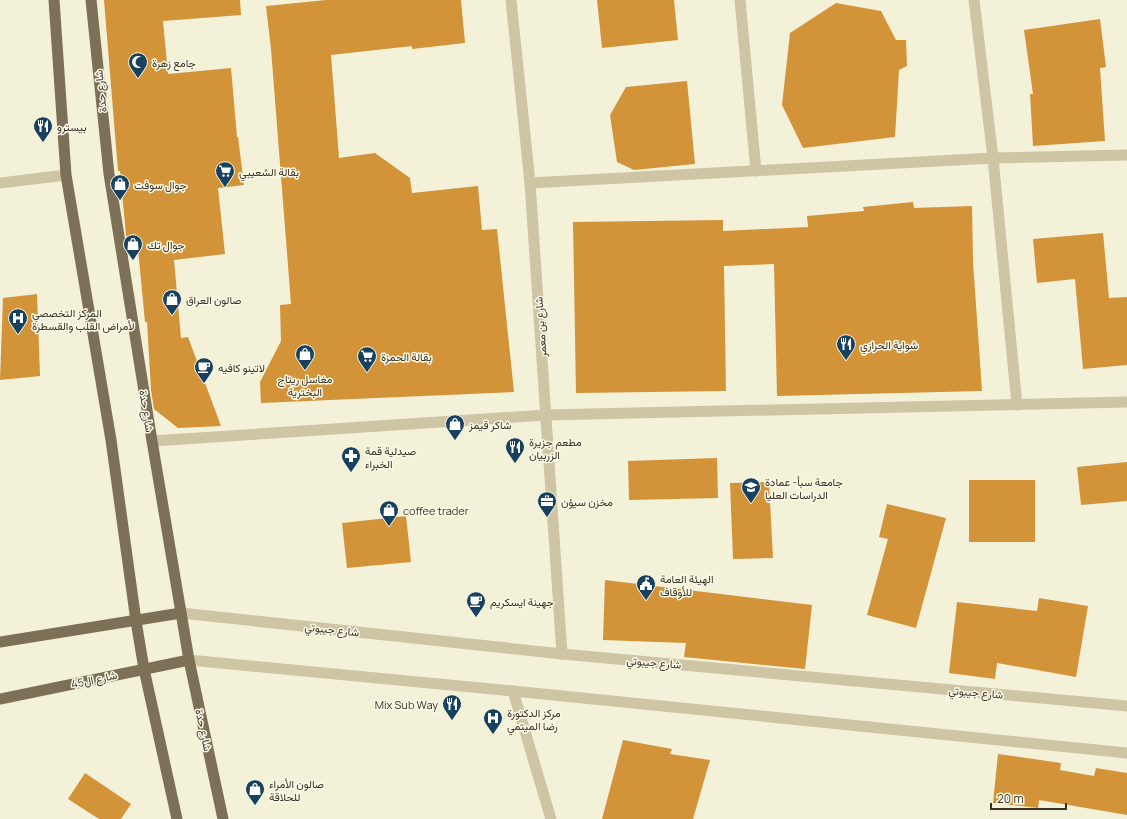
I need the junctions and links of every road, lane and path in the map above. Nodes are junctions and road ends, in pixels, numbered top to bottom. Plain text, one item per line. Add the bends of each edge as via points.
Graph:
1 (54, 0) edge
2 (91, 0) edge
3 (511, 0) edge
4 (740, 0) edge
5 (974, 0) edge
6 (1127, 155) edge
7 (993, 158) junction
8 (756, 171) junction
9 (66, 175) junction
10 (0, 183) edge
11 (530, 183) junction
12 (1127, 402) edge
13 (1017, 405) junction
14 (546, 415) junction
15 (152, 441) junction
16 (181, 613) junction
17 (136, 621) junction
18 (0, 642) edge
19 (562, 654) junction
20 (189, 660) junction
21 (144, 669) junction
22 (513, 691) junction
23 (0, 699) edge
24 (1127, 706) edge
25 (1127, 753) edge
26 (177, 819) edge
27 (223, 819) edge
28 (551, 819) edge

1 - 9 main road
2 - 15 main road, شارع حدة via 110,174
3 - 11 street, شارع بن معمر
4 - 8 street
5 - 7 street
6 - 7 street
7 - 8 street
7 - 13 street
8 - 11 street
9 - 10 street
9 - 17 main road via 111,440
11 - 14 street, شارع بن معمر
12 - 13 street
13 - 14 street
14 - 15 street
14 - 19 street, شارع بن معمر
15 - 16 main road, شارع حدة
16 - 17 main road
16 - 19 street, شارع جيبوتي
16 - 20 main road, شارع حدة
17 - 18 main road
17 - 21 main road
19 - 24 street, شارع جيبوتي
20 - 21 main road, شارع ال45
20 - 22 street
20 - 27 main road, شارع حدة
21 - 23 main road, شارع ال45
21 - 26 main road
22 - 25 street
22 - 28 street

